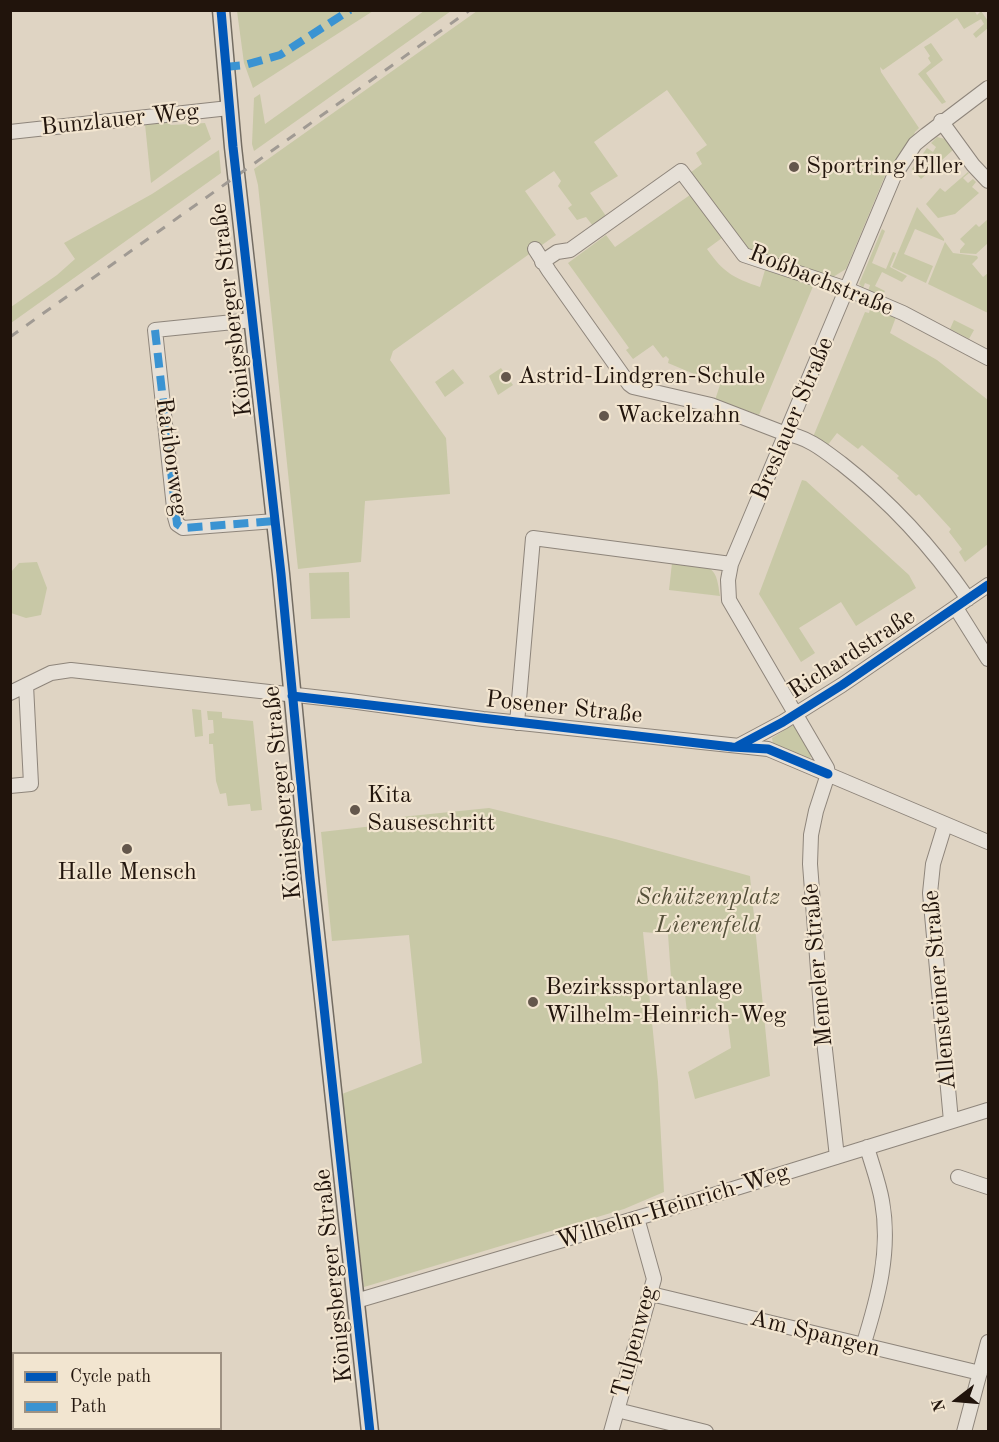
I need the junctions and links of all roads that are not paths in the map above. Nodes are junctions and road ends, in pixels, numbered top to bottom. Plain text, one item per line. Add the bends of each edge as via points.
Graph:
1 (221, 10) edge
2 (988, 88) edge
3 (229, 108) junction
4 (941, 121) junction
5 (10, 132) edge
6 (988, 181) edge
7 (847, 289) junction
8 (253, 320) junction
9 (155, 330) joint
10 (988, 358) edge
11 (786, 434) junction
12 (275, 521) junction
13 (731, 564) junction
14 (988, 585) edge
15 (968, 599) junction
16 (956, 608) junction
17 (988, 658) edge
18 (26, 686) junction
19 (10, 693) edge
20 (292, 696) junction
21 (796, 714) junction
22 (517, 723) junction
23 (732, 747) junction
24 (828, 774) junction
25 (10, 786) edge
26 (945, 825) junction
27 (988, 842) edge
28 (988, 1110) edge
29 (951, 1121) junction
30 (867, 1147) junction
31 (837, 1157) junction
32 (958, 1177) dead end
33 (988, 1187) edge
34 (637, 1218) junction
35 (651, 1294) junction
36 (356, 1301) junction
37 (988, 1342) edge
38 (863, 1346) junction
39 (980, 1373) junction
40 (617, 1410) junction
41 (370, 1431) edge
42 (611, 1431) edge
43 (706, 1431) edge
44 (964, 1431) edge

1 - 3 main road, Königsberger Straße
2 - 4 street, Breslauer Straße
3 - 5 street, Bunzlauer Weg
3 - 8 main road, Königsberger Straße
4 - 6 street
4 - 7 street, Breslauer Straße via 915,144 894,176
7 - 10 street, Roßbachstraße via 903,313
7 - 11 street, Breslauer Straße
7 - 11 street, Roßbachstraße via 744,255 681,171 570,250 539,255 633,387 711,405
8 - 9 street, Königsberger Straße
8 - 12 main road, Königsberger Straße
9 - 12 street, Ratiborweg via 177,524 183,528
11 - 13 street, Breslauer Straße
11 - 15 street via 797,435 825,451 891,504 940,559
12 - 20 main road, Königsberger Straße
13 - 21 street, Breslauer Straße via 729,600
13 - 22 street via 533,537
14 - 15 street, Richardstraße
15 - 16 street, Richardstraße
16 - 17 street
16 - 21 street, Richardstraße
18 - 19 street, Posener Straße
18 - 20 street, Posener Straße via 51,673 71,670
18 - 25 street via 31,784
20 - 22 street, Posener Straße
20 - 36 main road, Königsberger Straße
21 - 23 street, Richardstraße via 745,744
21 - 24 street, Breslauer Straße
22 - 23 street, Posener Straße
23 - 24 street, Posener Straße via 768,749
24 - 26 street, Posener Straße
24 - 31 street, Memeler Straße via 811,835 810,864
26 - 27 street, Posener Straße
26 - 29 street, Allensteiner Straße via 933,864 930,893
28 - 29 street, Wilhelm-Heinrich-Weg
29 - 30 street, Wilhelm-Heinrich-Weg
30 - 31 street, Wilhelm-Heinrich-Weg
30 - 38 street via 882,1200 885,1254
31 - 34 street, Wilhelm-Heinrich-Weg
32 - 33 street
34 - 35 street, Tulpenweg via 654,1278
34 - 36 street, Wilhelm-Heinrich-Weg
35 - 38 street, Am Spangen
35 - 40 street, Tulpenweg
36 - 41 main road, Königsberger Straße
37 - 39 street
38 - 39 street, Am Spangen
39 - 44 street
40 - 42 street, Tulpenweg
40 - 43 street

